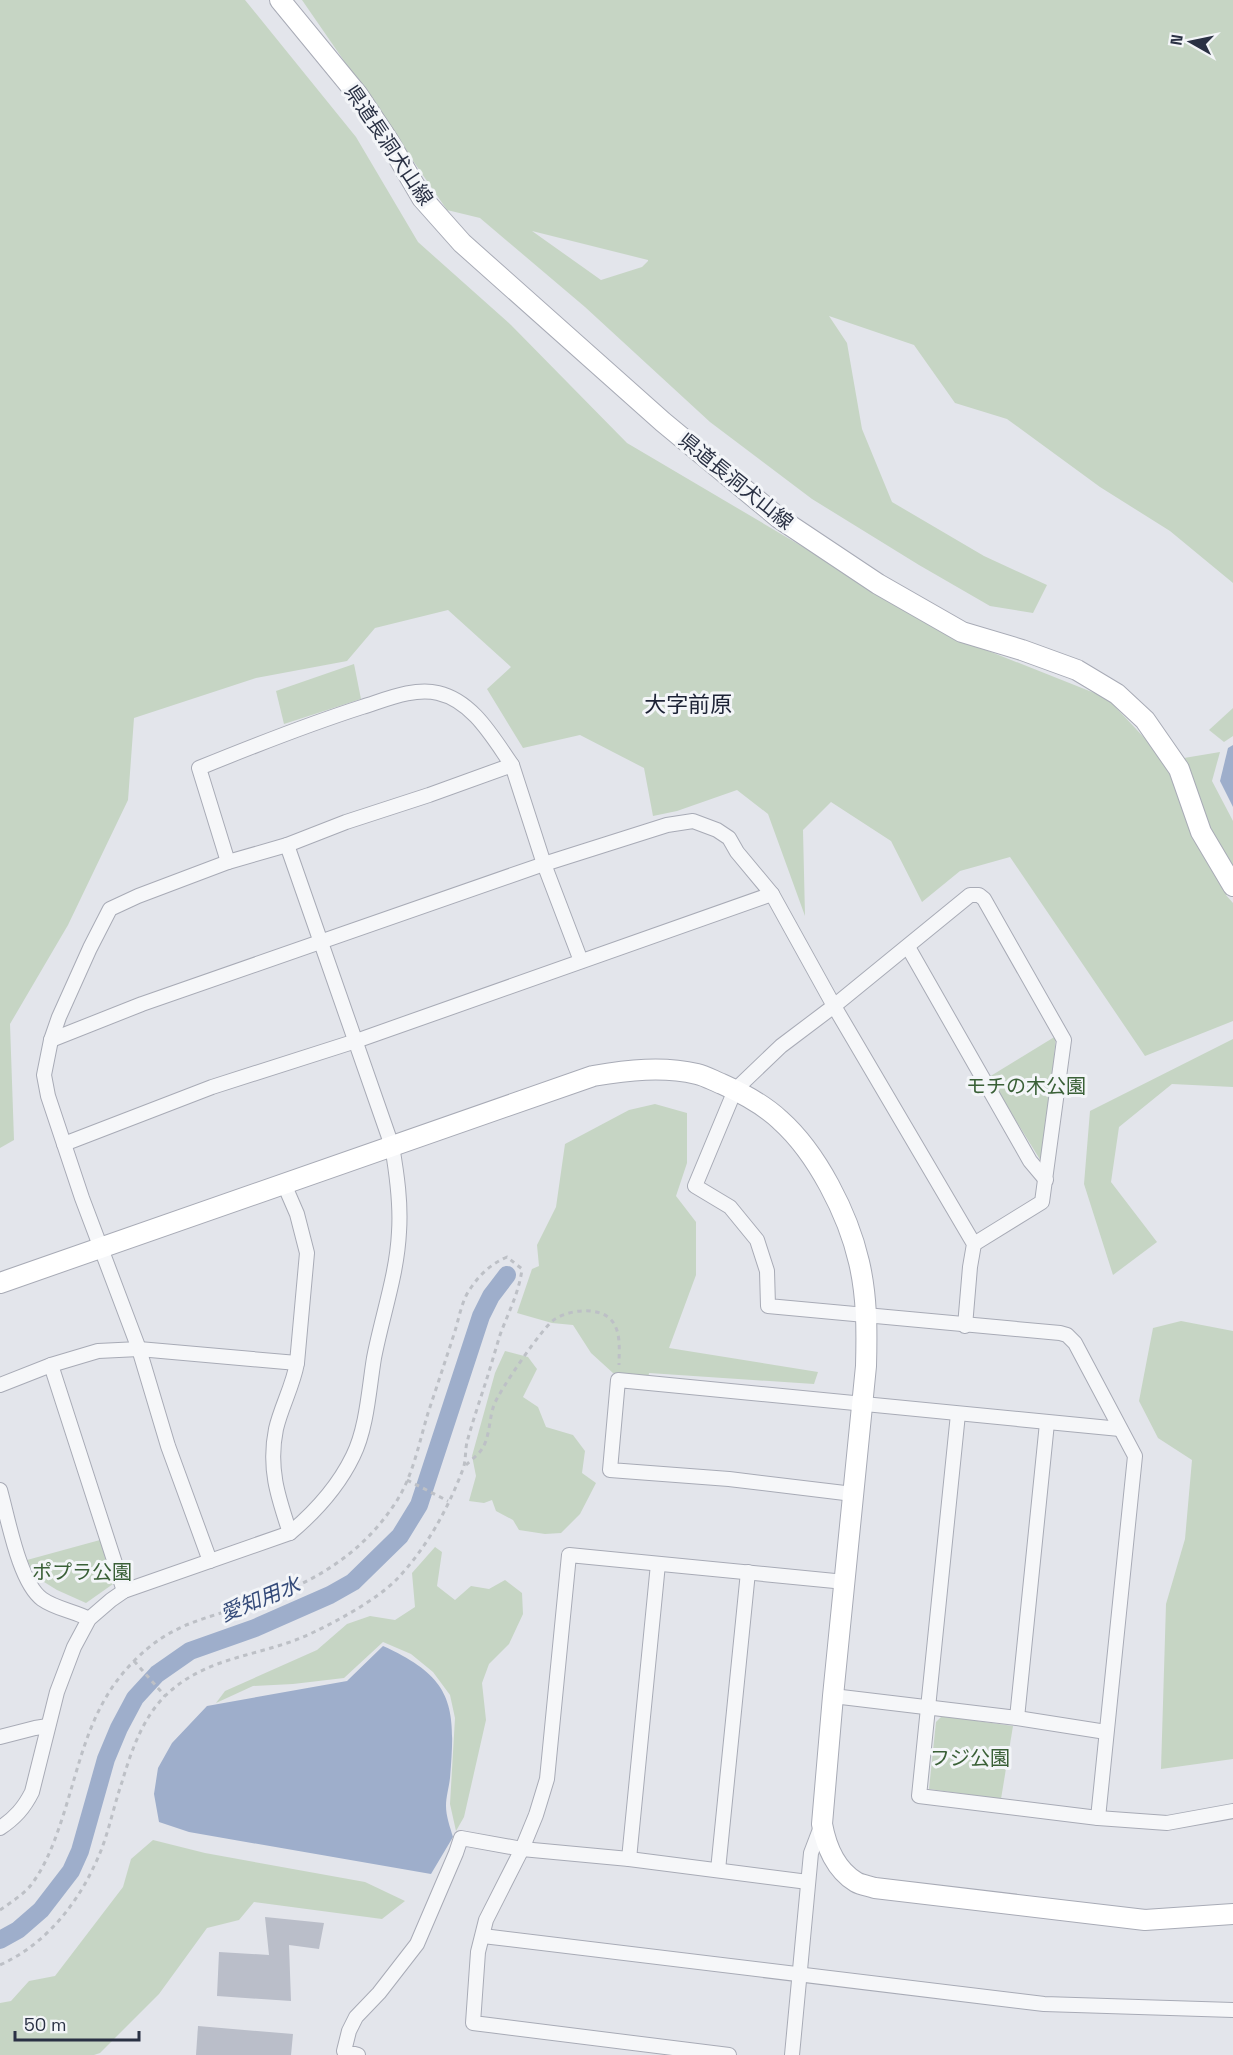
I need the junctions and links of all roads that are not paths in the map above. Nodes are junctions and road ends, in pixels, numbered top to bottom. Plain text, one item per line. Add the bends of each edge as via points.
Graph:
1 (280, 0) edge
2 (512, 765) junction
3 (287, 845) junction
4 (228, 862) junction
5 (544, 864) junction
6 (1233, 886) edge
7 (772, 894) junction
8 (321, 941) junction
9 (908, 947) junction
10 (581, 961) junction
11 (834, 1006) junction
12 (51, 1040) junction
13 (356, 1041) junction
14 (735, 1090) junction
15 (64, 1144) junction
16 (392, 1146) junction
17 (1046, 1180) junction
18 (284, 1184) junction
19 (974, 1244) junction
20 (101, 1249) junction
21 (0, 1283) edge
22 (867, 1314) junction
23 (965, 1326) junction
24 (139, 1349) junction
25 (297, 1363) junction
26 (51, 1365) junction
27 (0, 1385) edge
28 (862, 1403) junction
29 (958, 1414) junction
30 (1047, 1423) junction
31 (1120, 1430) junction
32 (0, 1490) edge
33 (853, 1494) junction
34 (290, 1533) junction
35 (210, 1561) junction
36 (658, 1564) junction
37 (748, 1572) junction
38 (845, 1582) junction
39 (124, 1591) junction
40 (89, 1619) junction
41 (833, 1696) junction
42 (928, 1707) junction
43 (1017, 1718) junction
44 (48, 1726) junction
45 (1106, 1732) junction
46 (0, 1737) edge
47 (1233, 1811) edge
48 (1098, 1818) junction
49 (822, 1824) junction
50 (0, 1828) edge
51 (522, 1849) junction
52 (629, 1859) junction
53 (718, 1870) junction
54 (807, 1882) junction
55 (1233, 1914) edge
56 (483, 1936) junction
57 (799, 1975) junction
58 (1233, 2010) edge
59 (348, 2054) edge
60 (729, 2055) edge
61 (792, 2055) edge

1 - 6 street, 県道長洞犬山線 via 358,95 422,198 462,243 663,422 779,518 878,584 962,632 1077,670 1117,694 1145,720 1179,769 1201,832
2 - 3 street
2 - 4 street via 480,719 437,692 399,696 307,724 199,768
2 - 5 street
3 - 4 street
3 - 8 street
4 - 12 street via 110,909
5 - 7 street via 667,825 693,821 729,838
5 - 8 street
5 - 10 street
7 - 10 street
7 - 11 street
8 - 12 street
8 - 13 street
9 - 11 street
9 - 17 street via 1030,1161
9 - 17 street via 970,895 984,899 1064,1040
10 - 13 street
11 - 14 street via 781,1046
11 - 19 street
12 - 15 street via 44,1075
13 - 15 street via 212,1087
13 - 16 street
14 - 16 street via 699,1074 628,1070 593,1076
14 - 22 street via 780,1120 808,1152 834,1196 859,1262
14 - 22 street via 694,1185 730,1207 757,1240 767,1271 768,1306
15 - 20 street
16 - 18 street
16 - 34 street via 399,1192 399,1233 360,1439 330,1492
17 - 19 street via 1042,1202
18 - 20 street
18 - 25 street via 307,1253
19 - 23 street
20 - 21 street
20 - 24 street
22 - 23 street
22 - 28 street
23 - 31 street via 1067,1335 1075,1343
24 - 25 street
24 - 26 street via 98,1351
24 - 35 street via 168,1446
25 - 34 street via 276,1428 272,1462
26 - 27 street
26 - 39 street
28 - 29 street
28 - 33 street
28 - 33 street via 618,1380 610,1470
29 - 30 street
29 - 42 street
30 - 31 street
30 - 43 street
31 - 45 street via 1134,1456
32 - 40 street via 31,1589 51,1605
33 - 38 street
34 - 35 street
35 - 39 street
36 - 37 street
36 - 51 street via 569,1556 547,1779
36 - 52 street
37 - 38 street
37 - 53 street
38 - 41 street
39 - 40 street
40 - 44 street via 74,1647
41 - 42 street
41 - 49 street
42 - 43 street
42 - 48 street via 920,1796
43 - 45 street
44 - 46 street
44 - 50 street via 26,1806
45 - 48 street
47 - 48 street via 1167,1823
49 - 54 street via 811,1853
49 - 55 street via 826,1845 843,1871 856,1882 875,1888 1145,1920
51 - 52 street
51 - 56 street via 486,1920
51 - 59 street via 461,1838 417,1944 356,2017 349,2031
52 - 53 street
53 - 54 street
54 - 57 street
56 - 57 street
56 - 60 street via 478,1952 473,2023
57 - 58 street via 1044,2004
57 - 61 street

